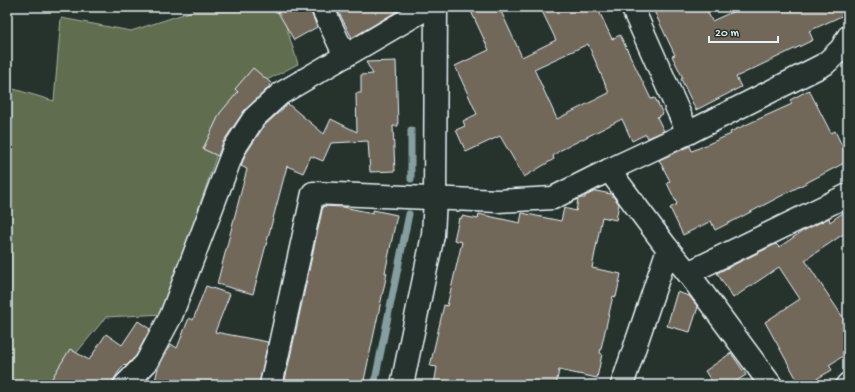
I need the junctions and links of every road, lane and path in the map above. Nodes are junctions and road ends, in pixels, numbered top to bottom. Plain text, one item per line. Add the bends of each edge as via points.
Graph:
1 (322, 7) edge
2 (429, 7) edge
3 (436, 7) edge
4 (632, 7) edge
5 (848, 37) edge
6 (345, 56) junction
7 (688, 133) junction
8 (610, 170) junction
9 (848, 195) edge
10 (435, 199) junction
11 (668, 249) junction
12 (688, 272) junction
13 (126, 385) edge
14 (271, 385) edge
15 (402, 385) edge
16 (622, 385) edge
17 (771, 385) edge

1 - 6 street
2 - 6 street
3 - 10 street
4 - 7 street
5 - 7 street via 841,49 825,64
6 - 13 street via 280,94 254,118 234,149 171,316 146,363
7 - 8 street
8 - 10 street via 553,198 498,201
8 - 11 street
9 - 12 street
10 - 14 street via 313,192
10 - 15 street via 432,235
11 - 12 street
11 - 16 street
12 - 17 street

